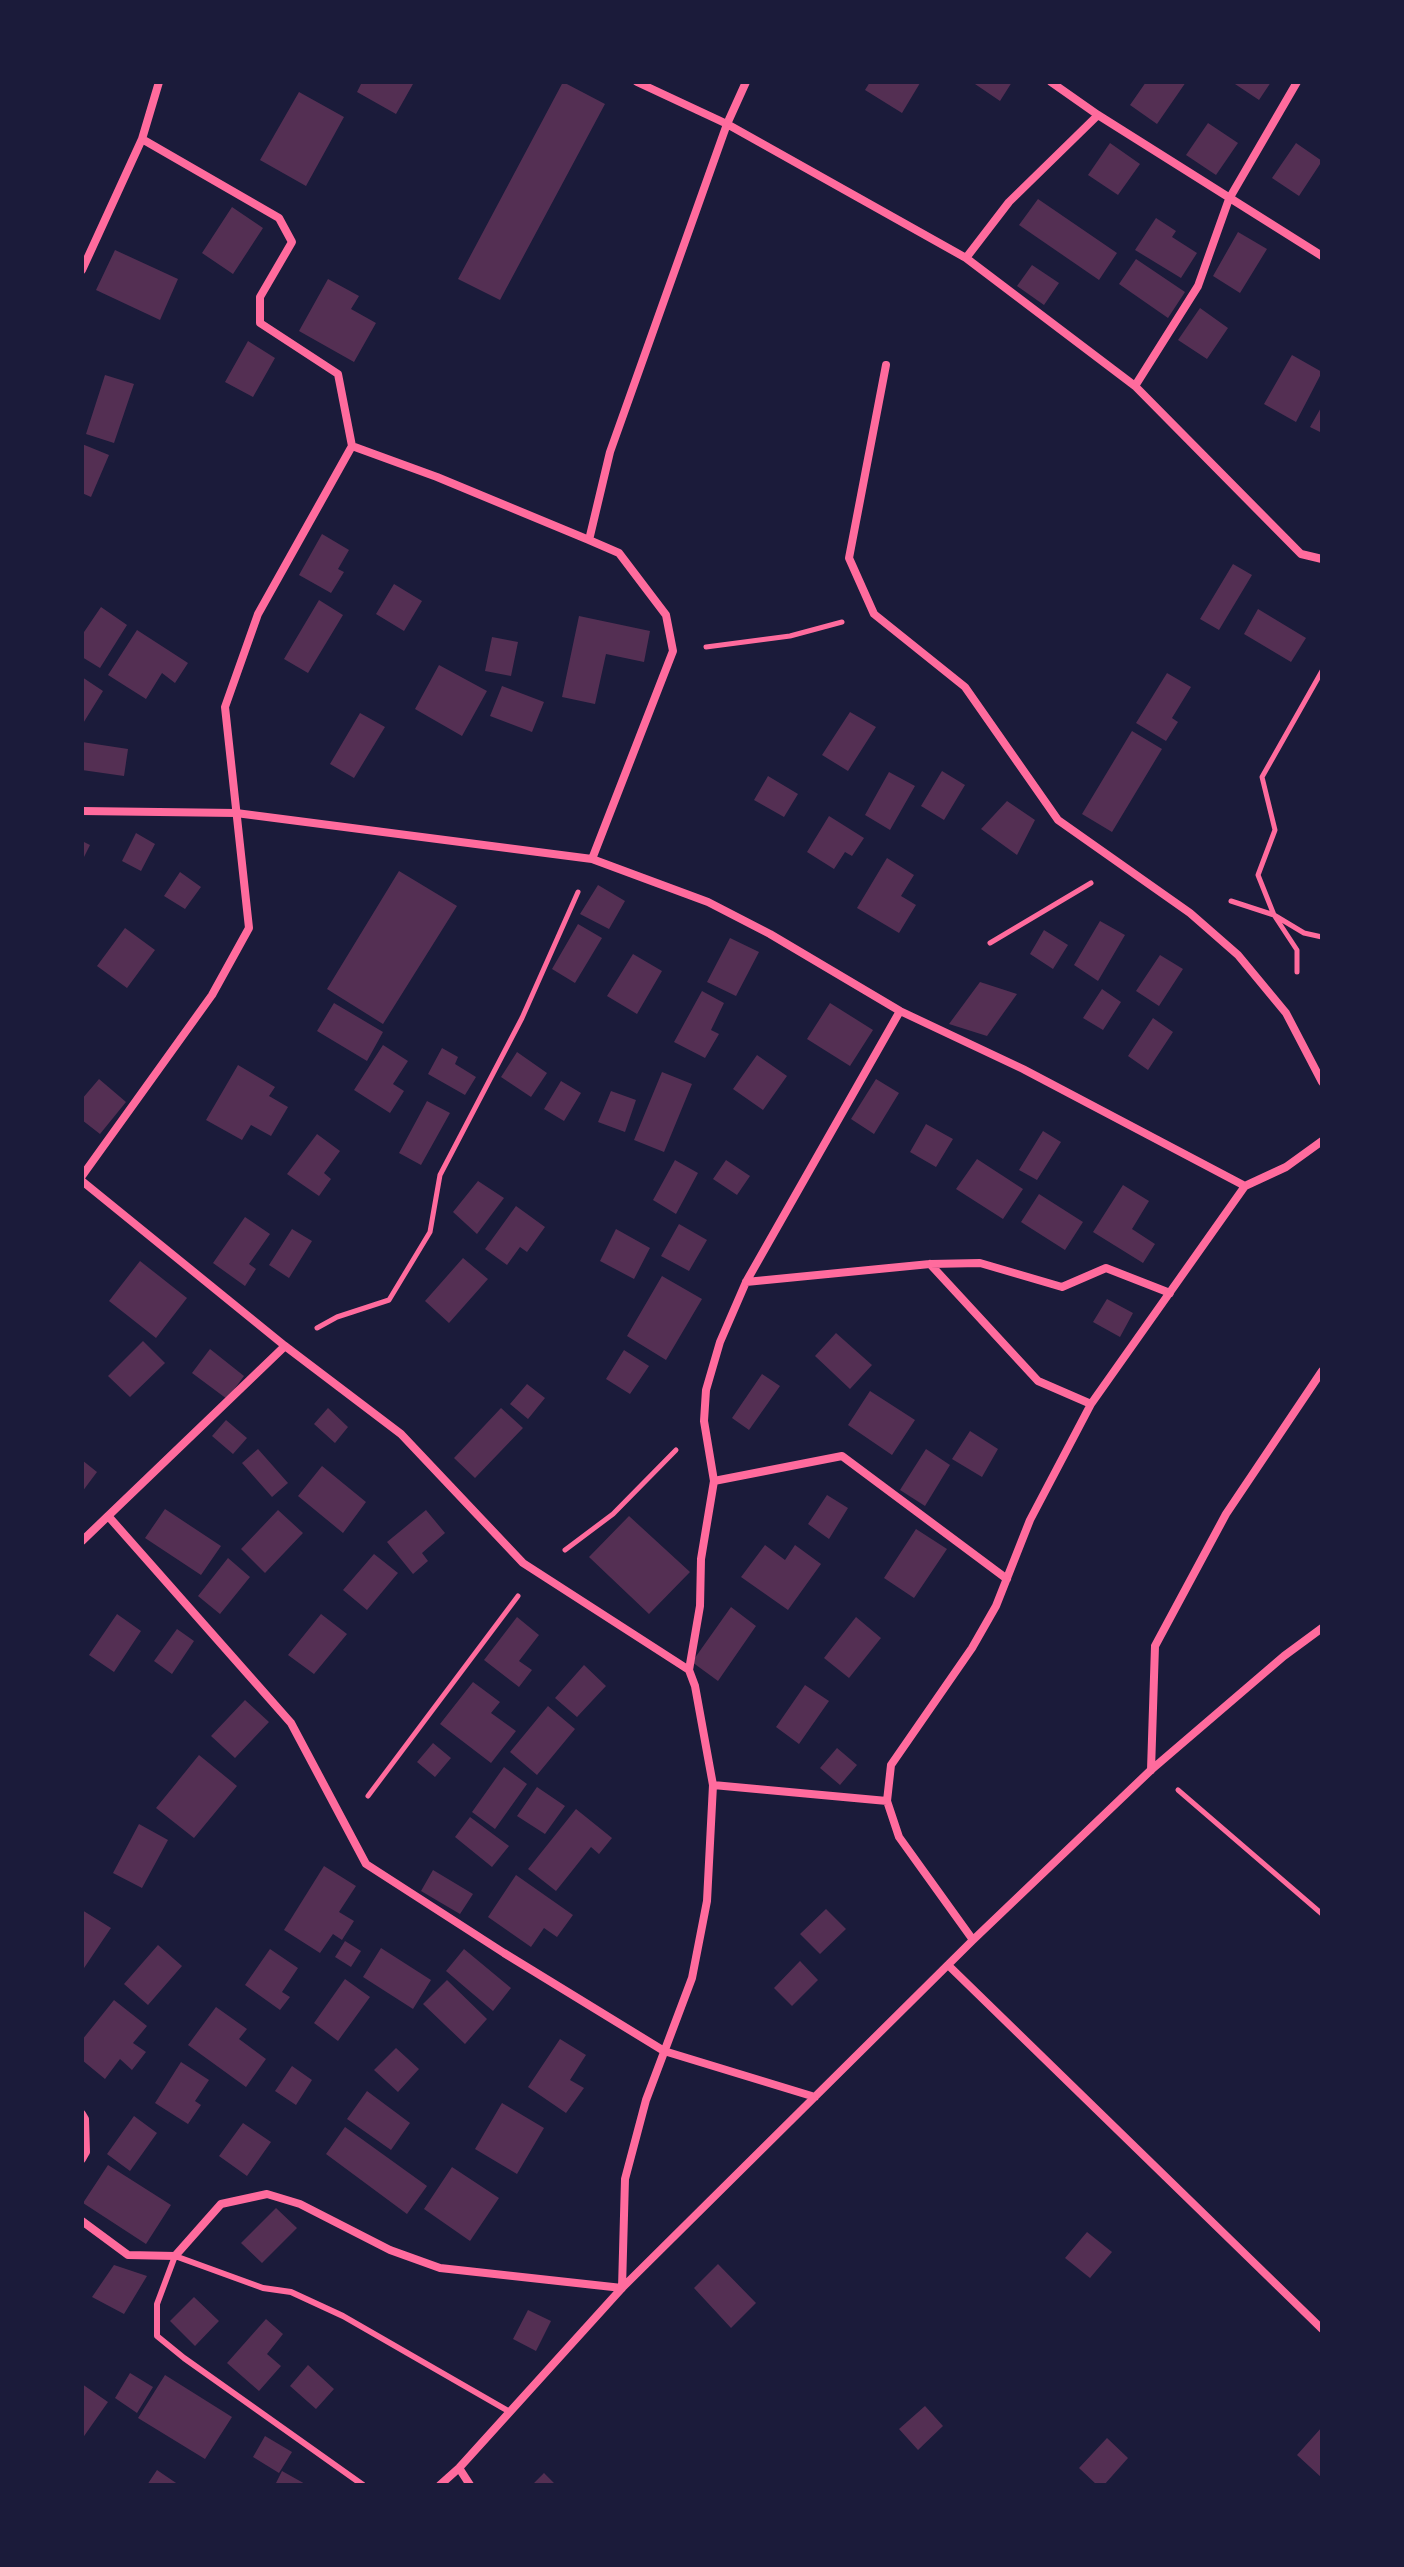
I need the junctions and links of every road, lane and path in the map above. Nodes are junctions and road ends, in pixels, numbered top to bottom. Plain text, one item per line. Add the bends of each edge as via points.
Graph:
1 (159, 82) edge
2 (637, 82) edge
3 (746, 82) edge
4 (1051, 82) edge
5 (1297, 82) edge
6 (1098, 115) junction
7 (727, 124) junction
8 (142, 139) junction
9 (1229, 199) junction
10 (1322, 256) edge
11 (966, 258) junction
12 (82, 270) edge
13 (886, 365) dead end
14 (1135, 386) junction
15 (352, 446) junction
16 (589, 540) junction
17 (1322, 559) edge
18 (874, 614) junction
19 (673, 651) junction
20 (1322, 671) edge
21 (82, 811) edge
22 (236, 813) junction
23 (592, 859) junction
24 (1274, 915) dead end
25 (900, 1011) junction
26 (1322, 1082) edge
27 (1322, 1141) edge
28 (82, 1179) edge
29 (1245, 1186) junction
30 (930, 1264) junction
31 (746, 1282) junction
32 (1170, 1293) junction
33 (285, 1346) junction
34 (1322, 1371) edge
35 (1091, 1404) junction
36 (704, 1421) junction
37 (714, 1481) junction
38 (109, 1517) junction
39 (82, 1541) edge
40 (537, 1571) junction
41 (1007, 1579) junction
42 (1322, 1628) edge
43 (689, 1670) junction
44 (1151, 1770) junction
45 (713, 1785) junction
46 (887, 1801) junction
47 (345, 1825) junction
48 (1322, 1914) edge
49 (973, 1940) junction
50 (948, 1965) junction
51 (664, 2051) junction
52 (815, 2097) junction
53 (82, 2114) edge
54 (82, 2159) edge
55 (82, 2221) edge
56 (175, 2256) junction
57 (622, 2288) junction
58 (1322, 2329) edge
59 (510, 2412) junction
60 (459, 2468) junction
61 (363, 2485) edge
62 (440, 2485) edge
63 (470, 2485) edge

1 - 8 street
2 - 7 street
3 - 7 street
4 - 6 street
5 - 9 street
6 - 9 street
6 - 11 street via 1009,202
7 - 11 street
7 - 16 street via 610,452
8 - 12 street
8 - 15 street via 279,218 292,242 260,297 260,323 338,374
9 - 10 street
9 - 14 street via 1198,286
11 - 14 street
13 - 18 street via 849,558
14 - 17 street via 1301,554
15 - 16 street
15 - 22 street via 258,614 225,707
16 - 19 street via 619,553 638,577 666,615
18 - 19 path via 790,636
18 - 26 street via 965,687 1058,820 1190,913 1238,955 1286,1013
19 - 23 street
20 - 24 path via 1262,777 1275,830 1258,875
21 - 22 street
22 - 23 street
22 - 28 street via 249,928 212,995
23 - 25 street via 708,902
23 - 33 path via 522,1018 440,1175 430,1232 389,1300 337,1317
25 - 29 street
25 - 31 street
27 - 29 street via 1286,1167
28 - 33 street
29 - 32 street
30 - 31 street
30 - 32 street via 980,1263 1062,1287 1106,1268
30 - 35 street via 1038,1381
31 - 36 street via 720,1342 706,1390
32 - 35 street
33 - 38 street
33 - 40 street via 401,1434 523,1563
34 - 44 street via 1226,1514 1155,1646
35 - 41 street via 1030,1520
36 - 37 street
36 - 40 path via 613,1514
37 - 41 street via 842,1456
37 - 43 street
38 - 39 street
38 - 47 street via 291,1723
40 - 43 street
40 - 47 path
41 - 46 street via 972,1648 891,1765
42 - 44 street
43 - 45 street
44 - 48 path
44 - 49 street
45 - 46 street
45 - 51 street via 707,1901 692,1978
46 - 49 street via 899,1837
47 - 51 street via 366,1864
49 - 50 street
50 - 52 street
50 - 58 street
51 - 52 street
51 - 57 street via 625,2179
52 - 57 street
53 - 54 street
55 - 56 street via 128,2255
56 - 57 street via 221,2204 267,2194 440,2268
56 - 59 lane via 263,2288 291,2292 343,2316
56 - 61 lane via 157,2304 157,2336
57 - 59 street
59 - 60 street
60 - 62 street
60 - 63 street

